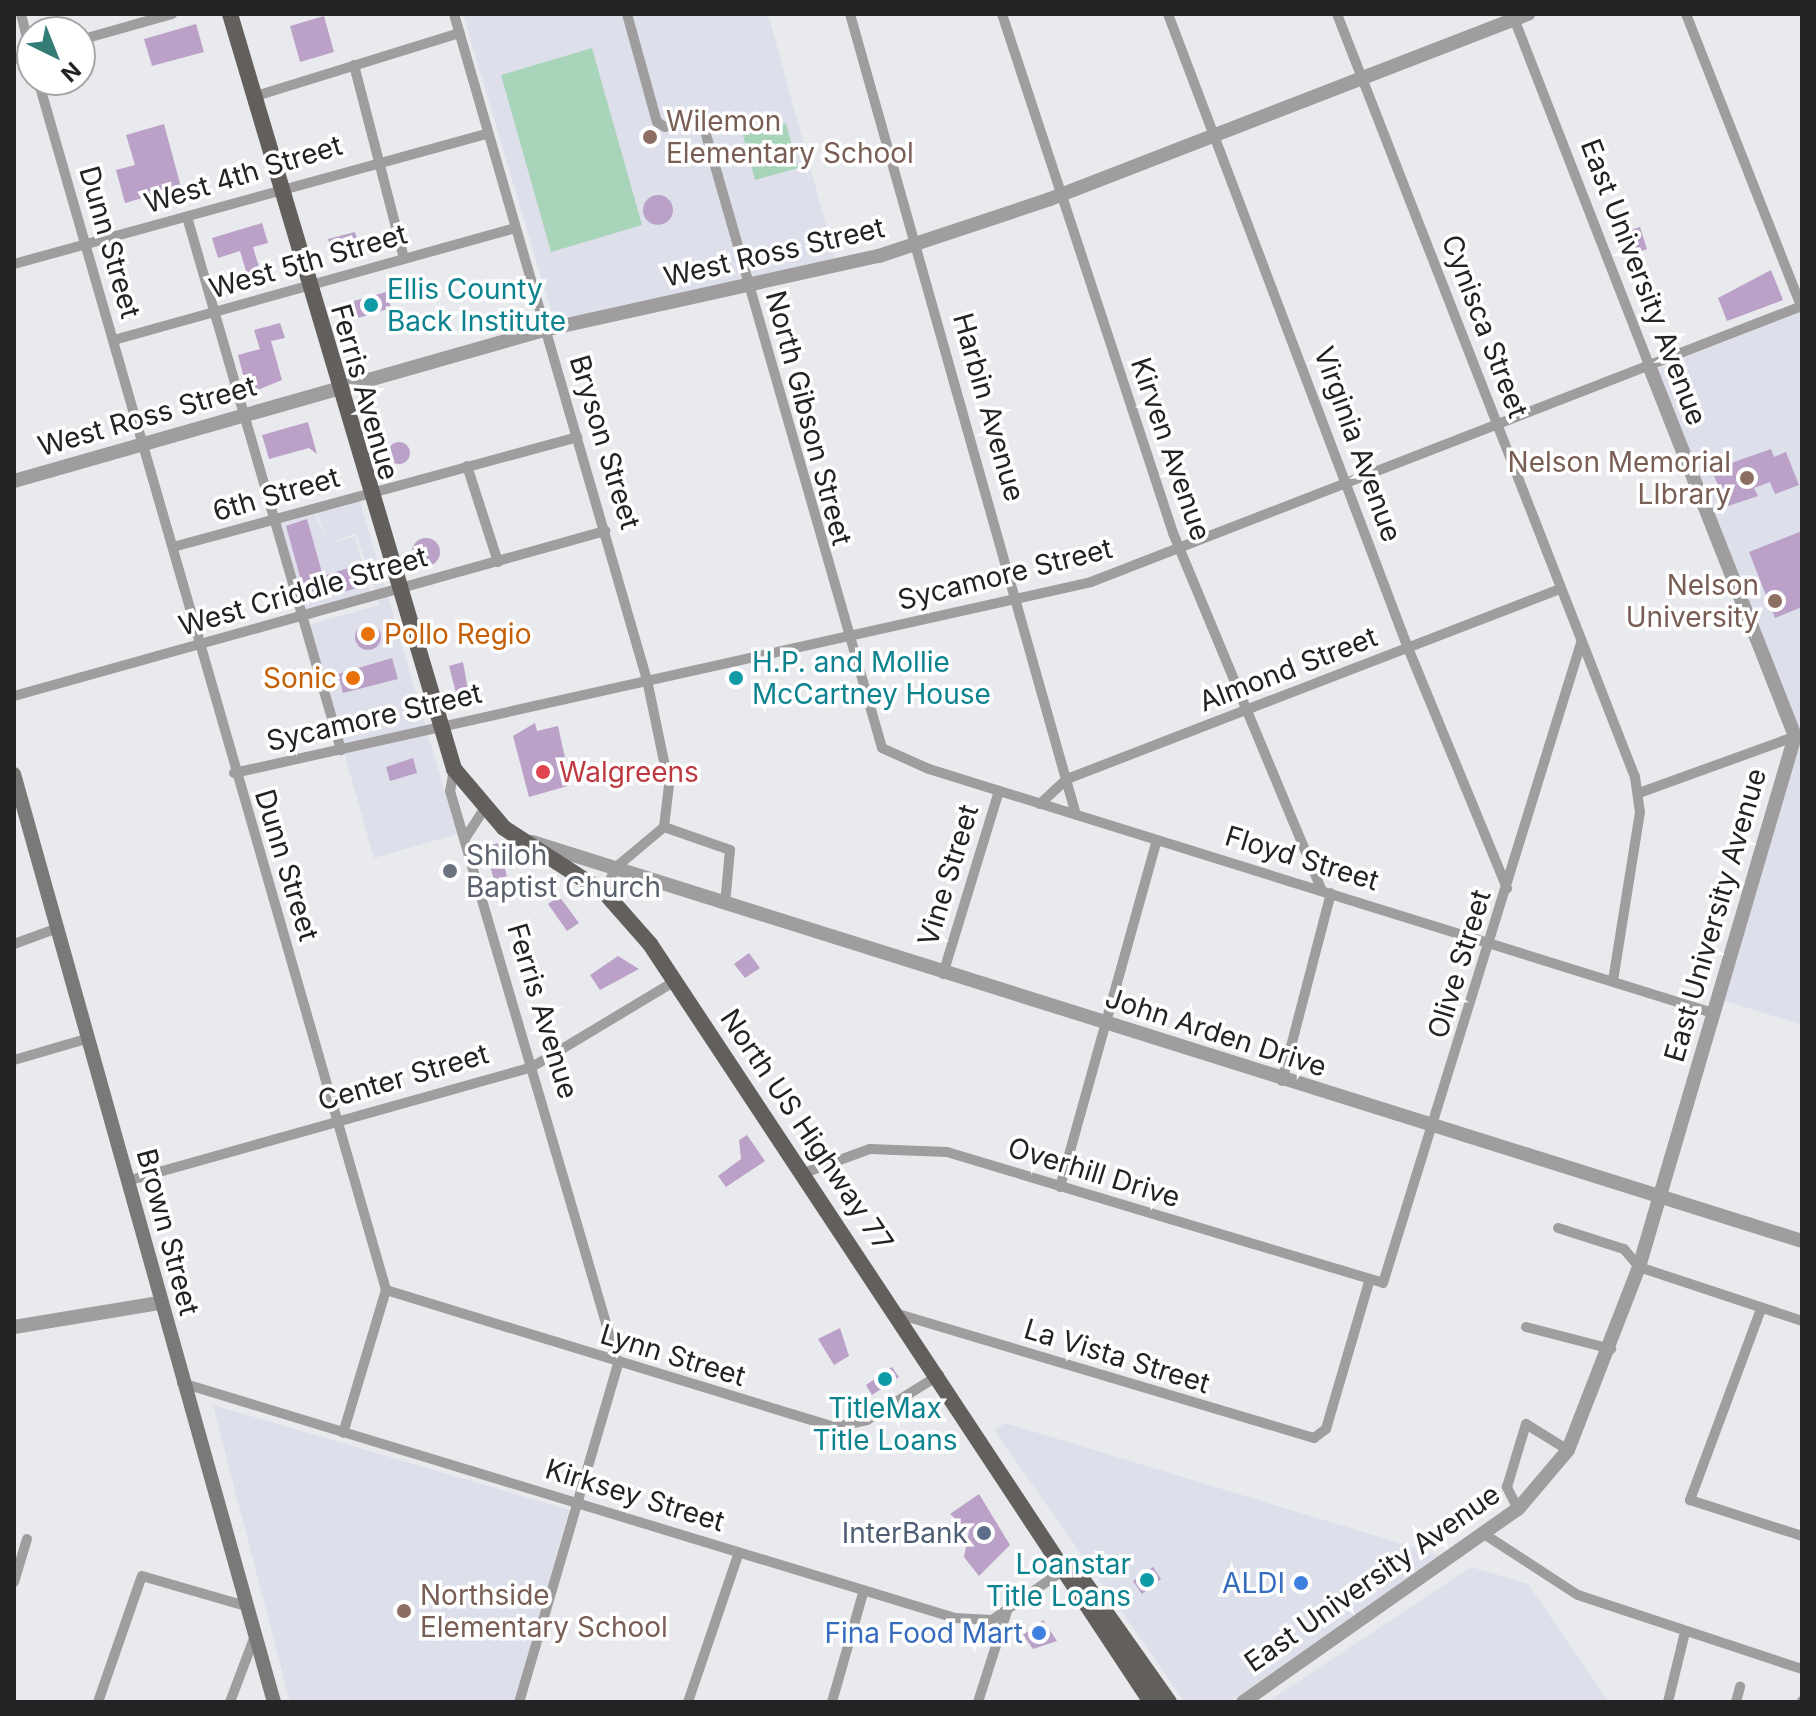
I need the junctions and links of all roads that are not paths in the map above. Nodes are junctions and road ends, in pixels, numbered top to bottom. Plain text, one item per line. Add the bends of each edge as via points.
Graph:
1 (126, 14) edge
2 (172, 14) edge
3 (230, 14) edge
4 (454, 14) edge
5 (627, 14) edge
6 (850, 14) edge
7 (1002, 14) edge
8 (1168, 14) edge
9 (1337, 14) edge
10 (1686, 14) edge
11 (1518, 16) edge
12 (129, 26) junction
13 (459, 33) junction
14 (96, 35) edge
15 (354, 65) junction
16 (1365, 80) junction
17 (43, 96) edge
18 (256, 96) junction
19 (487, 134) junction
20 (1216, 135) junction
21 (377, 160) junction
22 (281, 189) junction
23 (1063, 194) junction
24 (187, 217) junction
25 (515, 228) junction
26 (87, 244) junction
27 (915, 244) junction
28 (404, 259) junction
29 (14, 264) edge
30 (307, 286) junction
31 (748, 288) junction
32 (1801, 306) edge
33 (214, 312) junction
34 (544, 330) junction
35 (114, 340) junction
36 (1649, 365) junction
37 (336, 389) junction
38 (244, 414) junction
39 (1496, 424) junction
40 (577, 437) junction
41 (145, 443) junction
42 (467, 466) junction
43 (14, 481) edge
44 (1348, 485) junction
45 (367, 494) junction
46 (274, 519) junction
47 (605, 531) junction
48 (173, 547) junction
49 (1180, 549) junction
50 (498, 562) junction
51 (1560, 589) junction
52 (396, 590) junction
53 (1017, 599) junction
54 (303, 617) junction
55 (846, 636) junction
56 (1581, 643) junction
57 (199, 645) junction
58 (1408, 648) junction
59 (647, 680) junction
60 (14, 696) edge
61 (1246, 710) junction
62 (437, 728) junction
63 (1798, 735) edge
64 (880, 745) joint
65 (341, 750) junction
66 (454, 769) junction
67 (234, 773) junction
68 (14, 774) edge
69 (1067, 779) junction
70 (999, 791) junction
71 (1639, 793) junction
72 (1040, 804) junction
73 (484, 809) junction
74 (1076, 815) junction
75 (664, 827) junction
76 (466, 837) junction
77 (517, 838) junction
78 (1157, 840) junction
79 (615, 868) junction
80 (1508, 888) junction
81 (1326, 891) junction
82 (605, 893) junction
83 (725, 904) junction
84 (55, 929) junction
85 (1490, 942) junction
86 (14, 944) edge
87 (943, 974) junction
88 (1613, 980) junction
89 (675, 981) junction
90 (1713, 1013) junction
91 (1105, 1024) junction
92 (86, 1039) junction
93 (14, 1060) edge
94 (532, 1067) junction
95 (1282, 1081) junction
96 (336, 1121) junction
97 (1433, 1128) junction
98 (804, 1173) junction
99 (127, 1181) junction
100 (1060, 1187) junction
101 (1658, 1197) junction
102 (1558, 1228) dead end
103 (1802, 1241) edge
104 (1639, 1267) junction
105 (1369, 1282) junction
106 (386, 1290) junction
107 (159, 1303) junction
108 (1761, 1309) junction
109 (898, 1314) junction
110 (1802, 1321) edge
111 (14, 1327) edge
112 (1526, 1327) dead end
113 (1613, 1349) junction
114 (618, 1364) junction
115 (939, 1375) junction
116 (180, 1382) junction
117 (343, 1433) junction
118 (1568, 1450) junction
119 (581, 1503) junction
120 (1518, 1509) junction
121 (1487, 1536) junction
122 (1802, 1536) edge
123 (27, 1539) dead end
124 (739, 1552) junction
125 (1065, 1569) junction
126 (14, 1582) edge
127 (864, 1590) junction
128 (246, 1606) junction
129 (1007, 1609) junction
130 (1685, 1632) junction
131 (255, 1636) junction
132 (1802, 1669) edge
133 (1740, 1687) dead end
134 (98, 1702) edge
135 (230, 1702) edge
136 (274, 1702) edge
137 (519, 1702) edge
138 (688, 1702) edge
139 (832, 1702) edge
140 (978, 1702) edge
141 (1151, 1702) edge
142 (1169, 1702) edge
143 (1243, 1702) edge
144 (1668, 1702) edge
145 (1736, 1702) edge

1 - 12 street
2 - 12 street
3 - 18 main road, Ferris Avenue
4 - 13 street, Bryson Street
5 - 31 street, North Gibson Street via 660,126 701,117
6 - 27 street, Harbin Avenue
7 - 23 street, Kirven Avenue
8 - 20 street, Virginia Avenue
9 - 16 street, Cynisca Street
10 - 32 street
11 - 16 street, West Ross Street
11 - 36 street, East University Avenue
12 - 14 street
13 - 15 street
13 - 19 street, Bryson Street
15 - 18 street
15 - 21 street
16 - 20 street, West Ross Street
16 - 39 street, Cynisca Street
17 - 26 street, Dunn Street
18 - 22 main road, Ferris Avenue
19 - 21 street, West 4th Street
19 - 25 street, Bryson Street
20 - 23 street, West Ross Street
20 - 44 street, Virginia Avenue
21 - 22 street, West 4th Street
21 - 28 street
22 - 24 street, West 4th Street
22 - 30 main road, Ferris Avenue
23 - 27 street, West Ross Street
23 - 49 street, Kirven Avenue
24 - 26 street, West 4th Street
24 - 33 street
25 - 28 street, West 5th Street
25 - 34 street, Bryson Street
26 - 29 street, West 4th Street
26 - 35 street, Dunn Street
27 - 31 street, West Ross Street
27 - 53 street, Harbin Avenue
28 - 30 street, West 5th Street
30 - 33 street, West 5th Street
30 - 37 main road, Ferris Avenue
31 - 34 street, West Ross Street
31 - 55 street, North Gibson Street
32 - 36 street, Sycamore Street
33 - 35 street, West 5th Street
33 - 38 street
34 - 37 street, West Ross Street
34 - 40 street, Bryson Street
35 - 41 street, Dunn Street
36 - 39 street, Sycamore Street
36 - 63 street, East University Avenue
37 - 38 street, West Ross Street
37 - 45 main road, Ferris Avenue
38 - 41 street, West Ross Street
38 - 46 street
39 - 44 street, Sycamore Street
39 - 51 street, Cynisca Street
40 - 42 street, 6th Street
40 - 47 street, Bryson Street
41 - 43 street, West Ross Street
41 - 48 street, Dunn Street
42 - 45 street, 6th Street
42 - 50 street
44 - 49 street, Sycamore Street
44 - 58 street, Virginia Avenue
45 - 46 street, 6th Street
45 - 52 main road, Ferris Avenue
46 - 48 street, 6th Street
46 - 54 street
47 - 50 street, West Criddle Street
47 - 59 street, Bryson Street
48 - 57 street, Dunn Street
49 - 53 street, Sycamore Street via 1091,582
49 - 61 street, Kirven Avenue
50 - 52 street, West Criddle Street
51 - 56 street, Cynisca Street
51 - 58 street, Almond Street
52 - 54 street, West Criddle Street
52 - 62 main road, Ferris Avenue
53 - 55 street, Sycamore Street
53 - 69 street, Harbin Avenue
54 - 57 street, West Criddle Street
54 - 65 street
55 - 59 street, Sycamore Street
55 - 64 street, North Gibson Street
56 - 71 street, Cynisca Street
56 - 80 street, Olive Street
57 - 60 street, West Criddle Street
57 - 67 street, Dunn Street
58 - 61 street, Almond Street
58 - 80 street, Virginia Avenue
59 - 62 street, Sycamore Street
59 - 75 street, Bryson Street via 671,797
61 - 69 street, Almond Street
61 - 81 street, Kirven Avenue
62 - 65 street, Sycamore Street
62 - 66 main road, Ferris Avenue
63 - 71 street
63 - 90 street, East University Avenue
64 - 70 street, Floyd Street via 895,757
65 - 67 street, Sycamore Street
66 - 73 main road, North US Highway 77
66 - 76 street, Ferris Avenue via 449,786
67 - 96 street, Dunn Street
68 - 84 main road, Brown Street
69 - 72 street, Almond Street
69 - 74 street, Harbin Avenue
70 - 72 street, Floyd Street
70 - 87 street, Vine Street
71 - 88 street, Cynisca Street
72 - 74 street, Floyd Street
73 - 76 street
73 - 77 main road, North US Highway 77
74 - 78 street, Floyd Street
75 - 79 street
75 - 83 street via 730,850
76 - 94 street, Ferris Avenue
77 - 79 street
77 - 82 main road, North US Highway 77
78 - 81 street, Floyd Street
78 - 91 street
79 - 82 street
79 - 83 street, John Arden Drive
80 - 85 street, Olive Street
81 - 85 street, Floyd Street
81 - 95 street
82 - 89 main road, North US Highway 77
83 - 87 street, John Arden Drive
84 - 86 street
84 - 92 main road, Brown Street
85 - 88 street, Floyd Street
85 - 97 street, Olive Street
87 - 91 street, John Arden Drive
88 - 90 street, Floyd Street
89 - 94 street, Center Street
89 - 98 main road, North US Highway 77
90 - 101 street, East University Avenue
91 - 95 street, John Arden Drive
91 - 100 street
92 - 93 street
92 - 99 main road, Brown Street
94 - 96 street, Center Street
94 - 114 street, Ferris Avenue
95 - 97 street, John Arden Drive
96 - 99 street, Center Street
96 - 106 street, Dunn Street
97 - 101 street, John Arden Drive
97 - 105 street, Olive Street via 1393,1266 1383,1283
98 - 100 street, Overhill Drive via 848,1153 929,1149
98 - 109 main road, North US Highway 77
99 - 107 main road, Brown Street
100 - 105 street, Overhill Drive
101 - 103 street, John Arden Drive
101 - 104 street, East University Avenue
102 - 104 street via 1624,1249
104 - 108 street
104 - 113 street, East University Avenue
105 - 109 street, La Vista Street via 1322,1435 1283,1432
106 - 114 street, Lynn Street
106 - 117 street
107 - 111 street
107 - 116 main road, Brown Street
108 - 110 street
108 - 122 street via 1690,1500
109 - 115 main road, North US Highway 77
112 - 113 street
113 - 118 street, East University Avenue
114 - 115 street, Lynn Street via 835,1427 867,1420
114 - 119 street
115 - 125 main road, North US Highway 77
116 - 117 street, Kirksey Street
116 - 128 main road, Brown Street
117 - 119 street, Kirksey Street
118 - 120 street, East University Avenue
118 - 120 street via 1526,1424 1507,1487
119 - 124 street, Kirksey Street
119 - 137 street
120 - 121 street, East University Avenue
121 - 130 street via 1578,1595
121 - 143 street, East University Avenue
123 - 126 street
124 - 127 street, Kirksey Street
124 - 138 street
125 - 129 street, Kirksey Street
125 - 141 main road, North US Highway 77
125 - 142 main road, North US Highway 77 via 1078,1573
127 - 129 street, Kirksey Street via 976,1622
127 - 139 street
128 - 131 main road, Brown Street
128 - 134 street via 142,1576
129 - 140 street
130 - 132 street
130 - 144 street
131 - 135 street
131 - 136 main road, Brown Street
133 - 145 street

